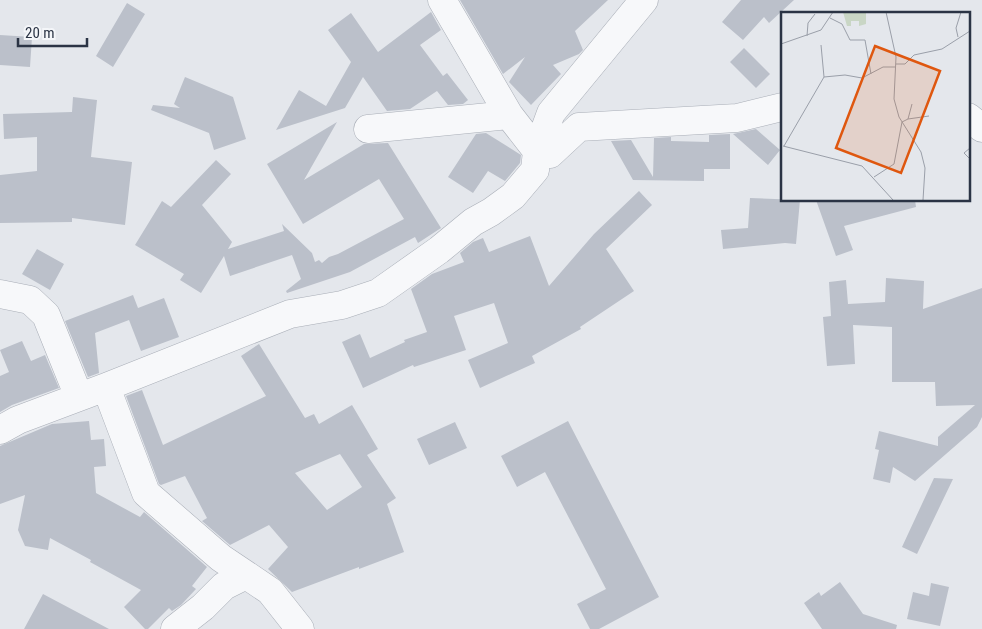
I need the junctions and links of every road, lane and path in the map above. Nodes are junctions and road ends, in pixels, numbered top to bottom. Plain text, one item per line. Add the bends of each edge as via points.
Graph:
1 (442, 0) edge
2 (644, 0) edge
3 (781, 107) edge
4 (509, 115) junction
5 (970, 119) edge
6 (982, 128) edge
7 (368, 130) dead end
8 (537, 151) junction
9 (0, 294) edge
10 (106, 387) junction
11 (79, 397) junction
12 (0, 430) edge
13 (246, 575) junction
14 (174, 629) edge
15 (300, 629) edge

1 - 4 street
2 - 8 street via 551,113
3 - 8 street via 737,118 579,127 550,154
4 - 7 street
4 - 8 street
5 - 6 street
8 - 10 street via 535,170 513,196 378,293 342,305 290,314
9 - 11 street via 30,300 46,315
10 - 11 street
10 - 13 street via 146,493 220,558
11 - 12 street
13 - 14 street via 224,586
13 - 15 street via 270,591

